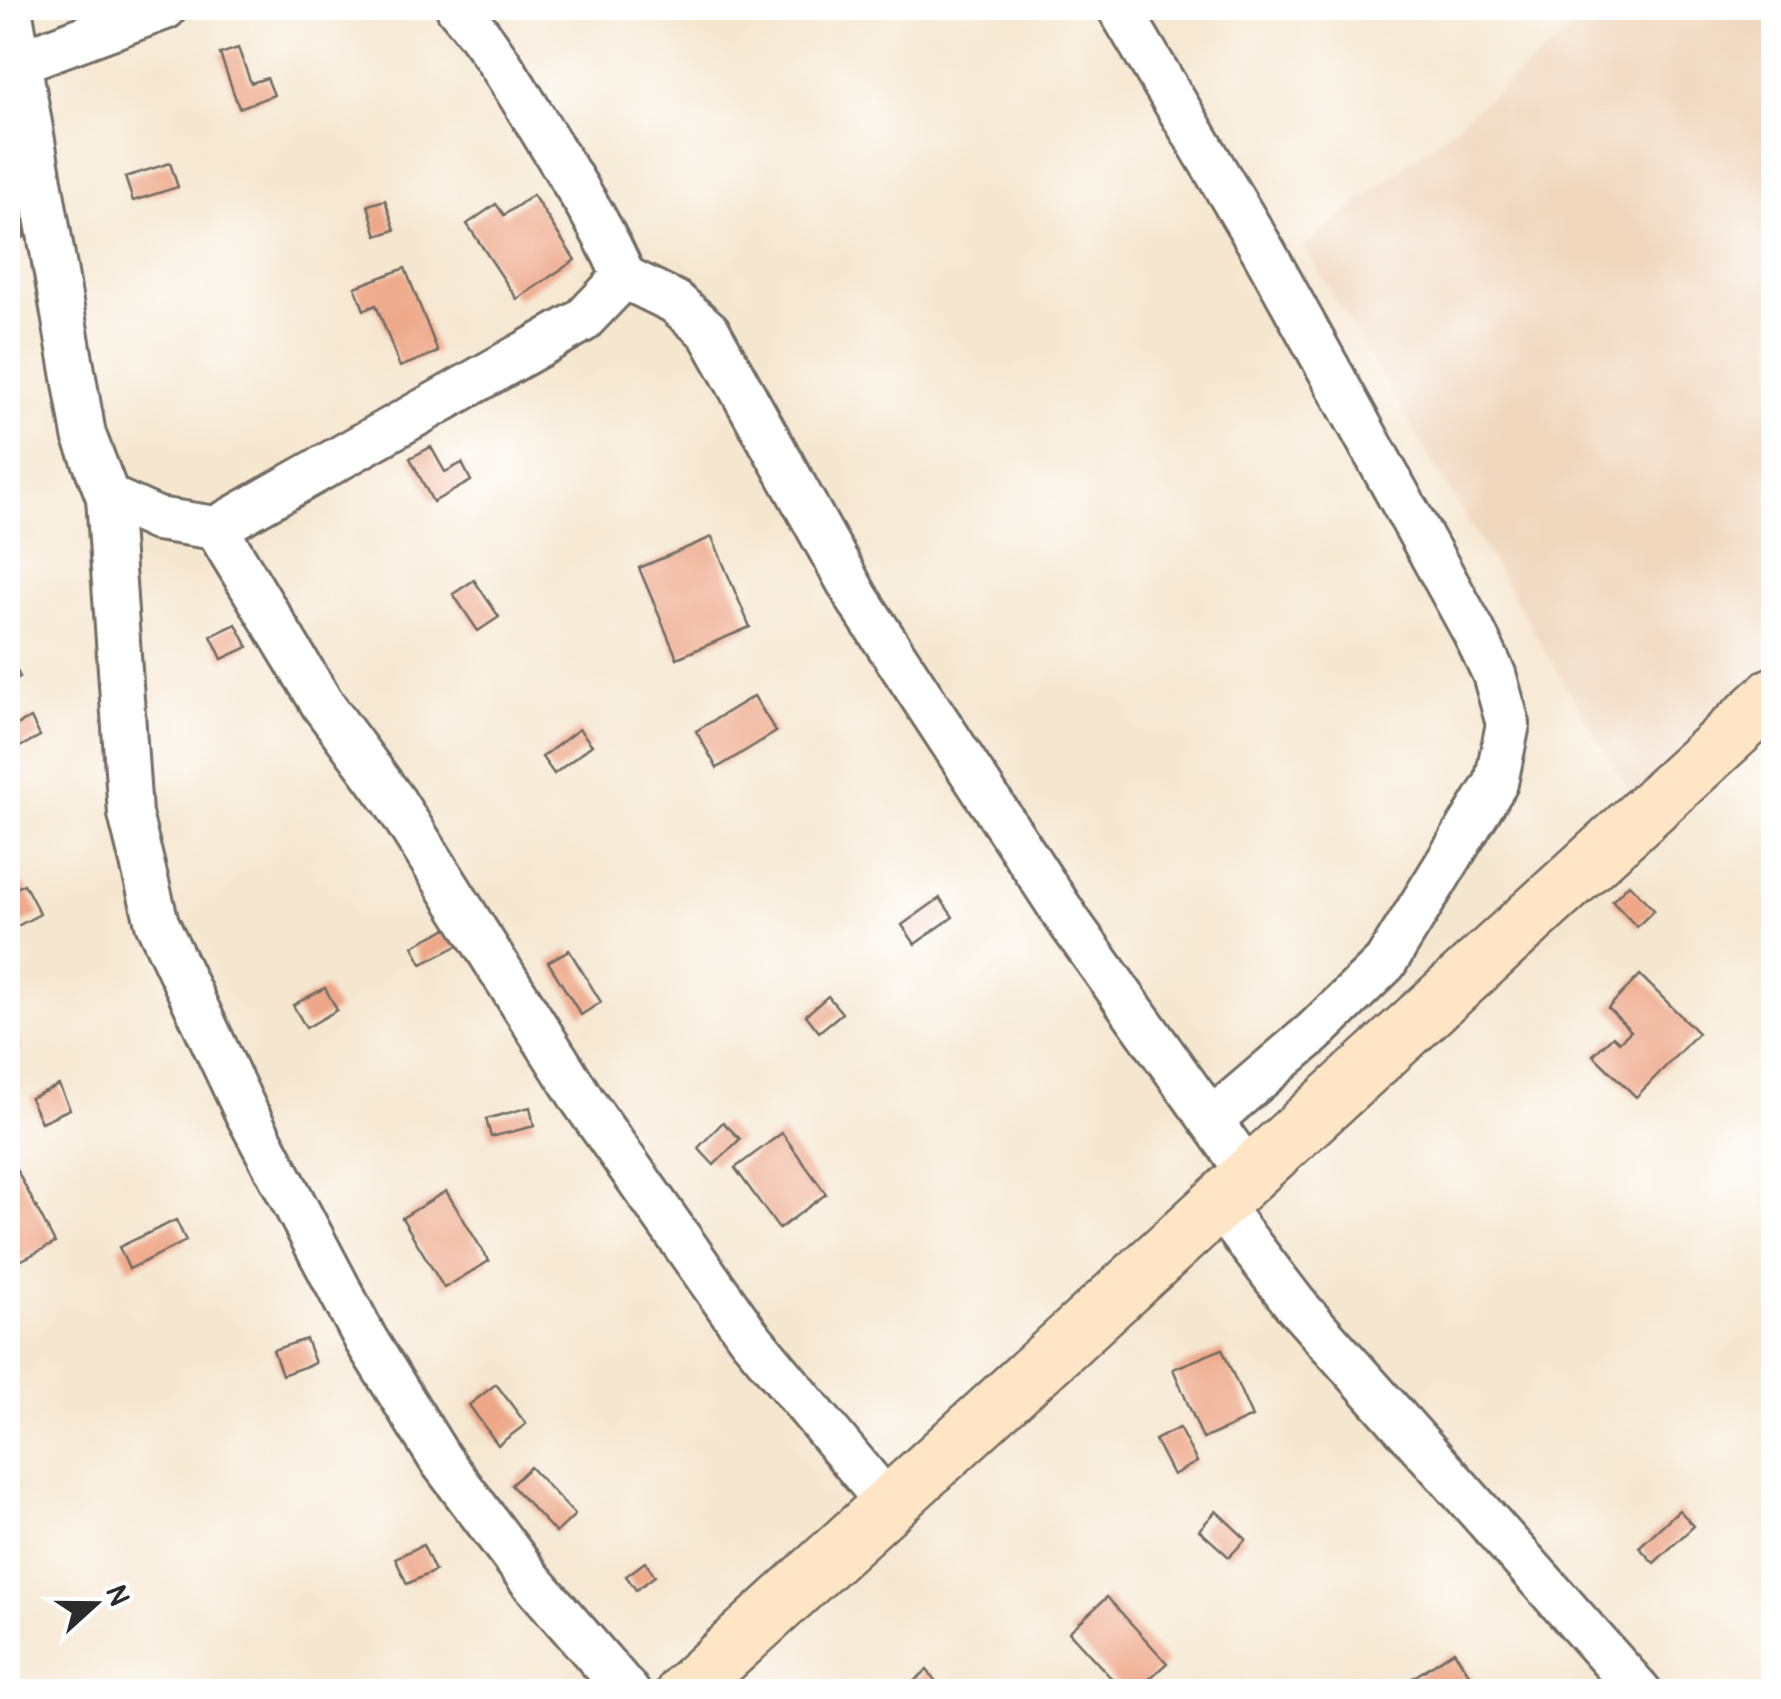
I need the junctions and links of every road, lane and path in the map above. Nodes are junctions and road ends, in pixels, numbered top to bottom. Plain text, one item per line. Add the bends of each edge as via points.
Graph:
1 (10, 8) edge
2 (165, 8) edge
3 (458, 8) edge
4 (1119, 8) edge
5 (21, 61) junction
6 (624, 278) junction
7 (108, 497) junction
8 (216, 528) junction
9 (1774, 695) edge
10 (1211, 1120) junction
11 (1234, 1189) junction
12 (889, 1506) junction
13 (628, 1692) edge
14 (684, 1692) edge
15 (1640, 1692) edge

1 - 5 street
2 - 5 street
3 - 6 street via 484,38 576,186
4 - 10 street via 1264,252 1474,632 1508,724 1496,783 1385,963
5 - 7 street via 84,435
6 - 8 street via 582,321
6 - 10 street via 675,302 709,332 857,598 1070,923
7 - 8 street via 158,519
7 - 13 street via 130,814 158,923 366,1340 440,1459 530,1579
8 - 12 street via 323,705 394,801 583,1101 748,1335
9 - 11 street
10 - 11 street
11 - 12 street
11 - 15 street via 1294,1304
12 - 14 street

